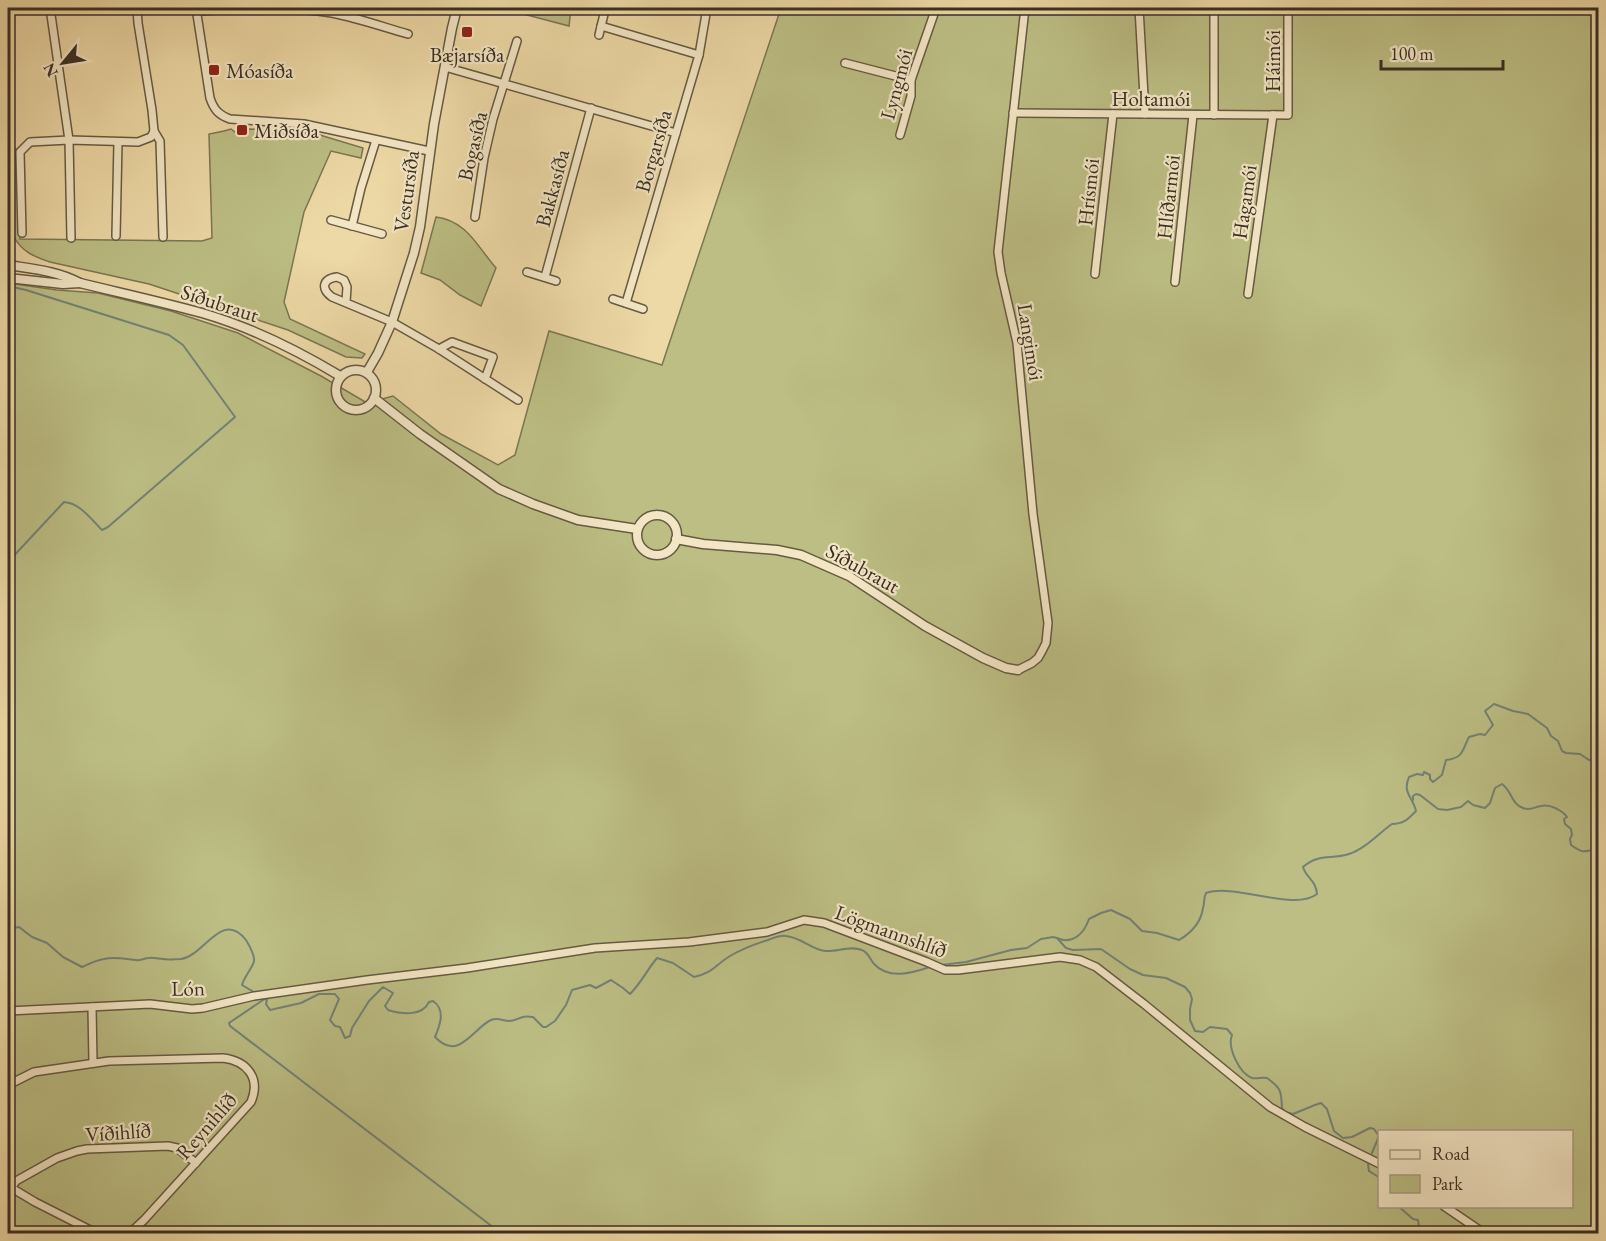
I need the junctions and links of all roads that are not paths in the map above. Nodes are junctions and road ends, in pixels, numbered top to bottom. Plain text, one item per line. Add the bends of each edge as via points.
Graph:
1 (50, 8) edge
2 (137, 8) edge
3 (457, 8) edge
4 (707, 8) edge
5 (936, 8) edge
6 (1025, 8) edge
7 (1139, 8) edge
8 (1214, 8) edge
9 (1288, 8) edge
10 (196, 9) edge
11 (604, 14) dead end
12 (601, 26) junction
13 (408, 34) dead end
14 (598, 35) dead end
15 (517, 41) dead end
16 (699, 55) junction
17 (845, 63) dead end
18 (445, 67) junction
19 (912, 80) junction
20 (505, 84) junction
21 (591, 108) junction
22 (1014, 113) junction
23 (1113, 114) junction
24 (1145, 114) junction
25 (1193, 115) junction
26 (1214, 115) junction
27 (1273, 115) junction
28 (1288, 115) joint
29 (154, 131) junction
30 (676, 133) junction
31 (900, 135) dead end
32 (69, 140) junction
33 (376, 140) junction
34 (118, 142) junction
35 (429, 151) junction
36 (476, 217) dead end
37 (332, 220) dead end
38 (352, 226) junction
39 (22, 232) dead end
40 (382, 234) dead end
41 (116, 236) dead end
42 (163, 237) dead end
43 (70, 238) dead end
44 (8, 265) edge
45 (527, 272) dead end
46 (1095, 274) dead end
47 (545, 277) junction
48 (8, 278) edge
49 (556, 281) dead end
50 (1175, 282) dead end
51 (80, 283) junction
52 (1248, 294) dead end
53 (613, 299) dead end
54 (346, 302) dead end
55 (626, 303) junction
56 (643, 309) dead end
57 (392, 322) junction
58 (439, 349) junction
59 (367, 372) junction
60 (340, 376) junction
61 (485, 379) junction
62 (374, 398) junction
63 (518, 400) dead end
64 (637, 529) junction
65 (676, 539) junction
66 (1018, 670) joint
67 (367, 980) joint
68 (92, 1007) junction
69 (8, 1011) edge
70 (93, 1063) junction
71 (8, 1086) edge
72 (196, 1163) junction
73 (1378, 1163) edge
74 (9, 1187) edge
75 (1447, 1208) edge
76 (98, 1233) edge
77 (129, 1233) edge
78 (1485, 1233) edge

1 - 32 street
2 - 29 street
3 - 18 street, Vestursíða
4 - 16 street, Borgarsíða
5 - 19 street, Lyngmói
6 - 22 street, Langimói
7 - 24 street
8 - 26 street
9 - 28 street, Háimói
10 - 13 street via 315,11
10 - 33 street via 210,98 220,114 230,119 304,124
11 - 12 street
12 - 14 street
12 - 16 street
15 - 20 street
16 - 30 street, Borgarsíða
17 - 19 street
18 - 20 street
18 - 35 street, Vestursíða
19 - 31 street, Lyngmói
20 - 21 street
20 - 36 street, Bogasíða via 484,158
21 - 30 street
21 - 47 street, Bakkasíða
22 - 23 street, Holtamói
22 - 66 street, Langimói via 998,252 1018,351 1048,634 1038,658
23 - 24 street, Holtamói
23 - 46 street, Hrísmói
24 - 25 street, Holtamói
25 - 26 street, Holtamói
25 - 50 street, Hlíðarmói
26 - 27 street, Holtamói
27 - 28 street, Holtamói
27 - 52 street, Hagamói
29 - 34 street via 145,140
29 - 42 street via 160,141
30 - 55 street, Borgarsíða
32 - 34 street
32 - 39 street via 30,142 20,152
32 - 43 street
33 - 35 street
33 - 38 street
34 - 41 street
35 - 57 street, Vestursíða via 420,227
37 - 38 street
38 - 40 street
44 - 51 street, Síðubraut via 66,275
45 - 47 street
47 - 49 street
48 - 51 street, Síðubraut
51 - 60 street, Síðubraut via 203,313 259,333
53 - 55 street
54 - 57 street
55 - 56 street
57 - 58 street
57 - 59 street, Vestursíða
58 - 61 street
58 - 61 street via 452,342 493,357
59 - 60 street via 354,369
59 - 62 street via 375,383
60 - 62 street via 335,388 342,405 360,410
61 - 63 street
62 - 64 street via 499,489 578,520
64 - 65 street via 646,517 662,515 674,524
64 - 65 street via 640,546 651,555 665,553
65 - 66 street, Síðubraut via 801,555 849,576 974,654
67 - 68 street, Lón via 263,994 203,1008 150,1004
67 - 73 street, Lögmannshlíð via 595,948 767,932 804,920 824,923 945,970 1060,957 1080,960 1125,989 1270,1107
68 - 69 street, Lón
68 - 70 street
70 - 71 street, Reynihlíð via 34,1072
70 - 72 street, Reynihlíð via 223,1058 234,1059 246,1067 254,1087 251,1102
72 - 74 street, Víðihlíð via 168,1146 77,1150
72 - 77 street, Reynihlíð
74 - 76 street
75 - 78 street

